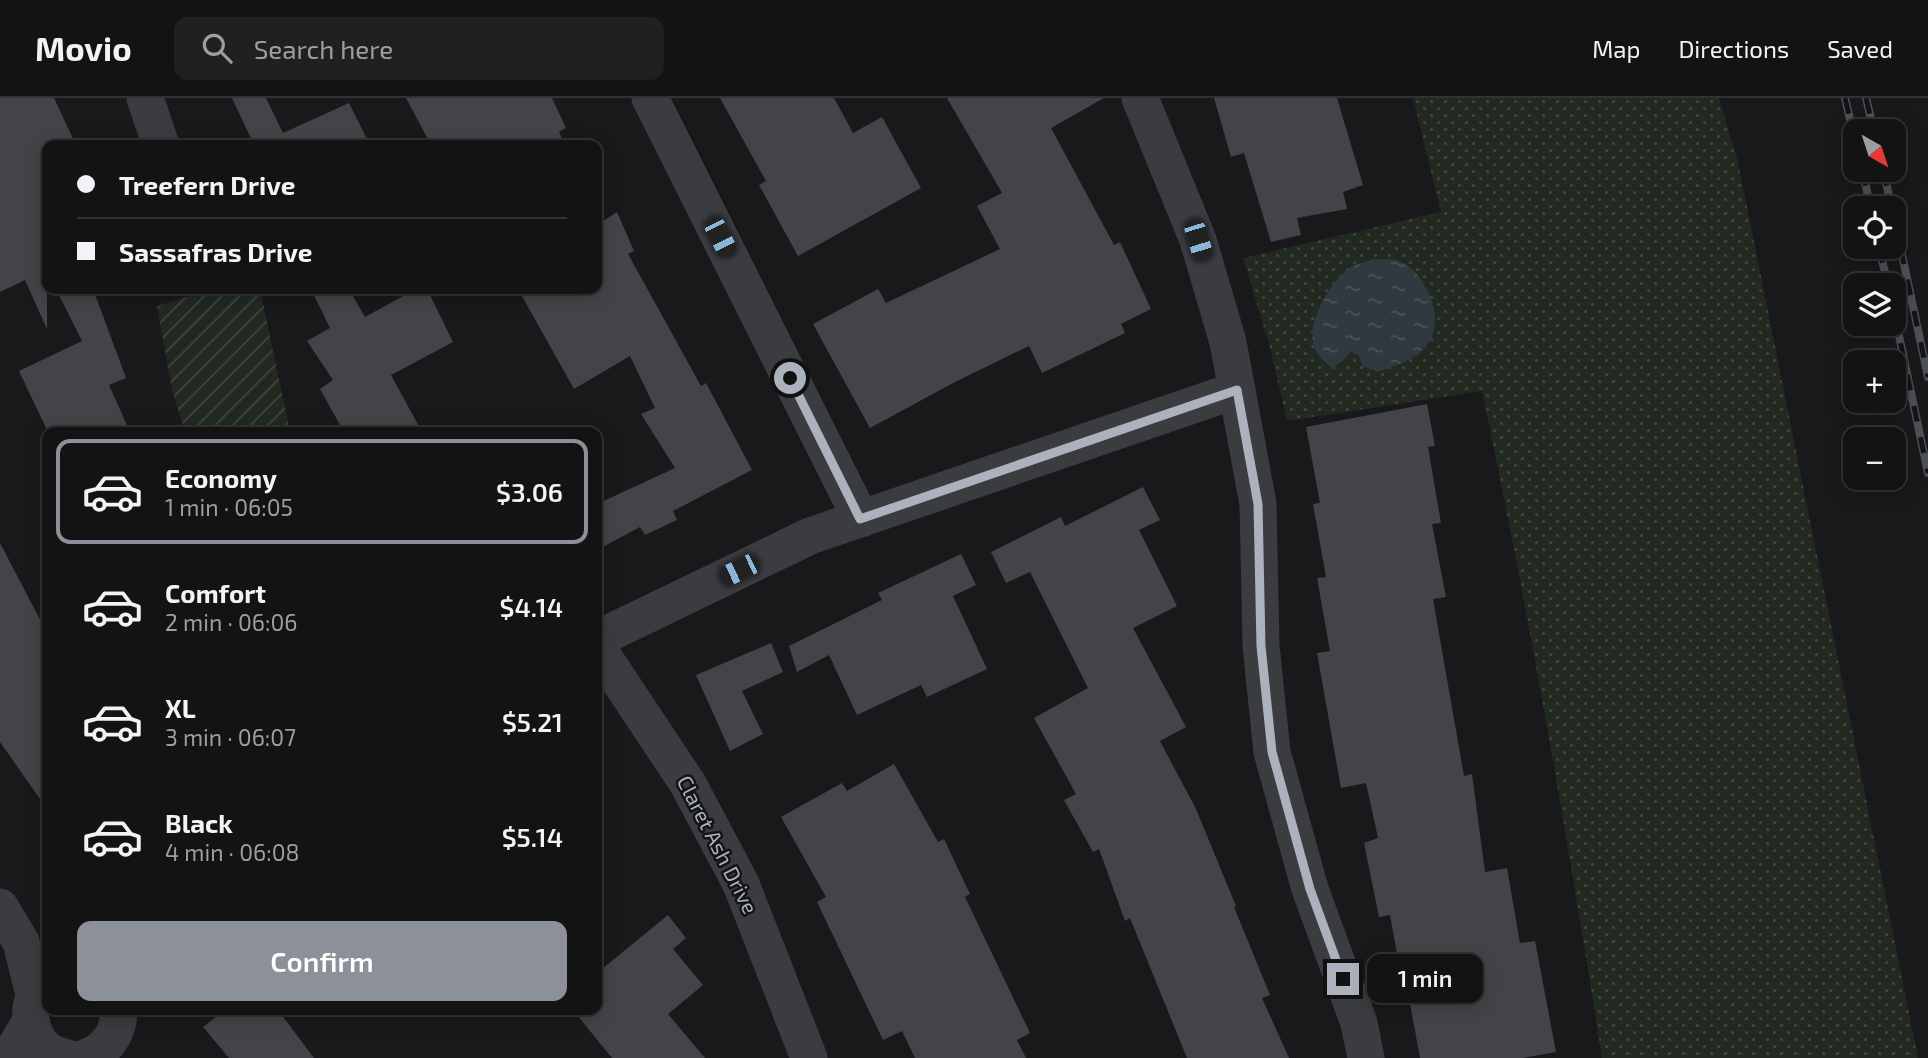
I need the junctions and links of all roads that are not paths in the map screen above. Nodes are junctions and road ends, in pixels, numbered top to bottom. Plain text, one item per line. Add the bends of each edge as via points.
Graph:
1 (145, 98) edge
2 (650, 98) edge
3 (1140, 98) edge
4 (158, 140) edge
5 (1237, 390) junction
6 (860, 519) junction
7 (602, 637) edge
8 (602, 655) edge
9 (0, 899) edge
10 (0, 906) edge
11 (42, 946) edge
12 (37, 999) edge
13 (119, 1035) edge
14 (62, 1057) edge
15 (5, 1058) edge
16 (809, 1058) edge
17 (1366, 1058) edge

1 - 4 street
2 - 6 street
3 - 5 street via 1198,240
5 - 6 street
5 - 17 street via 1258,504 1261,646 1272,752 1310,889 1359,1023
6 - 7 street via 810,536
8 - 16 street, Claret Ash Drive via 688,784 741,884
9 - 11 street
10 - 12 street via 21,942
12 - 14 street via 44,1048
12 - 15 street via 16,1046
13 - 14 street via 107,1045

